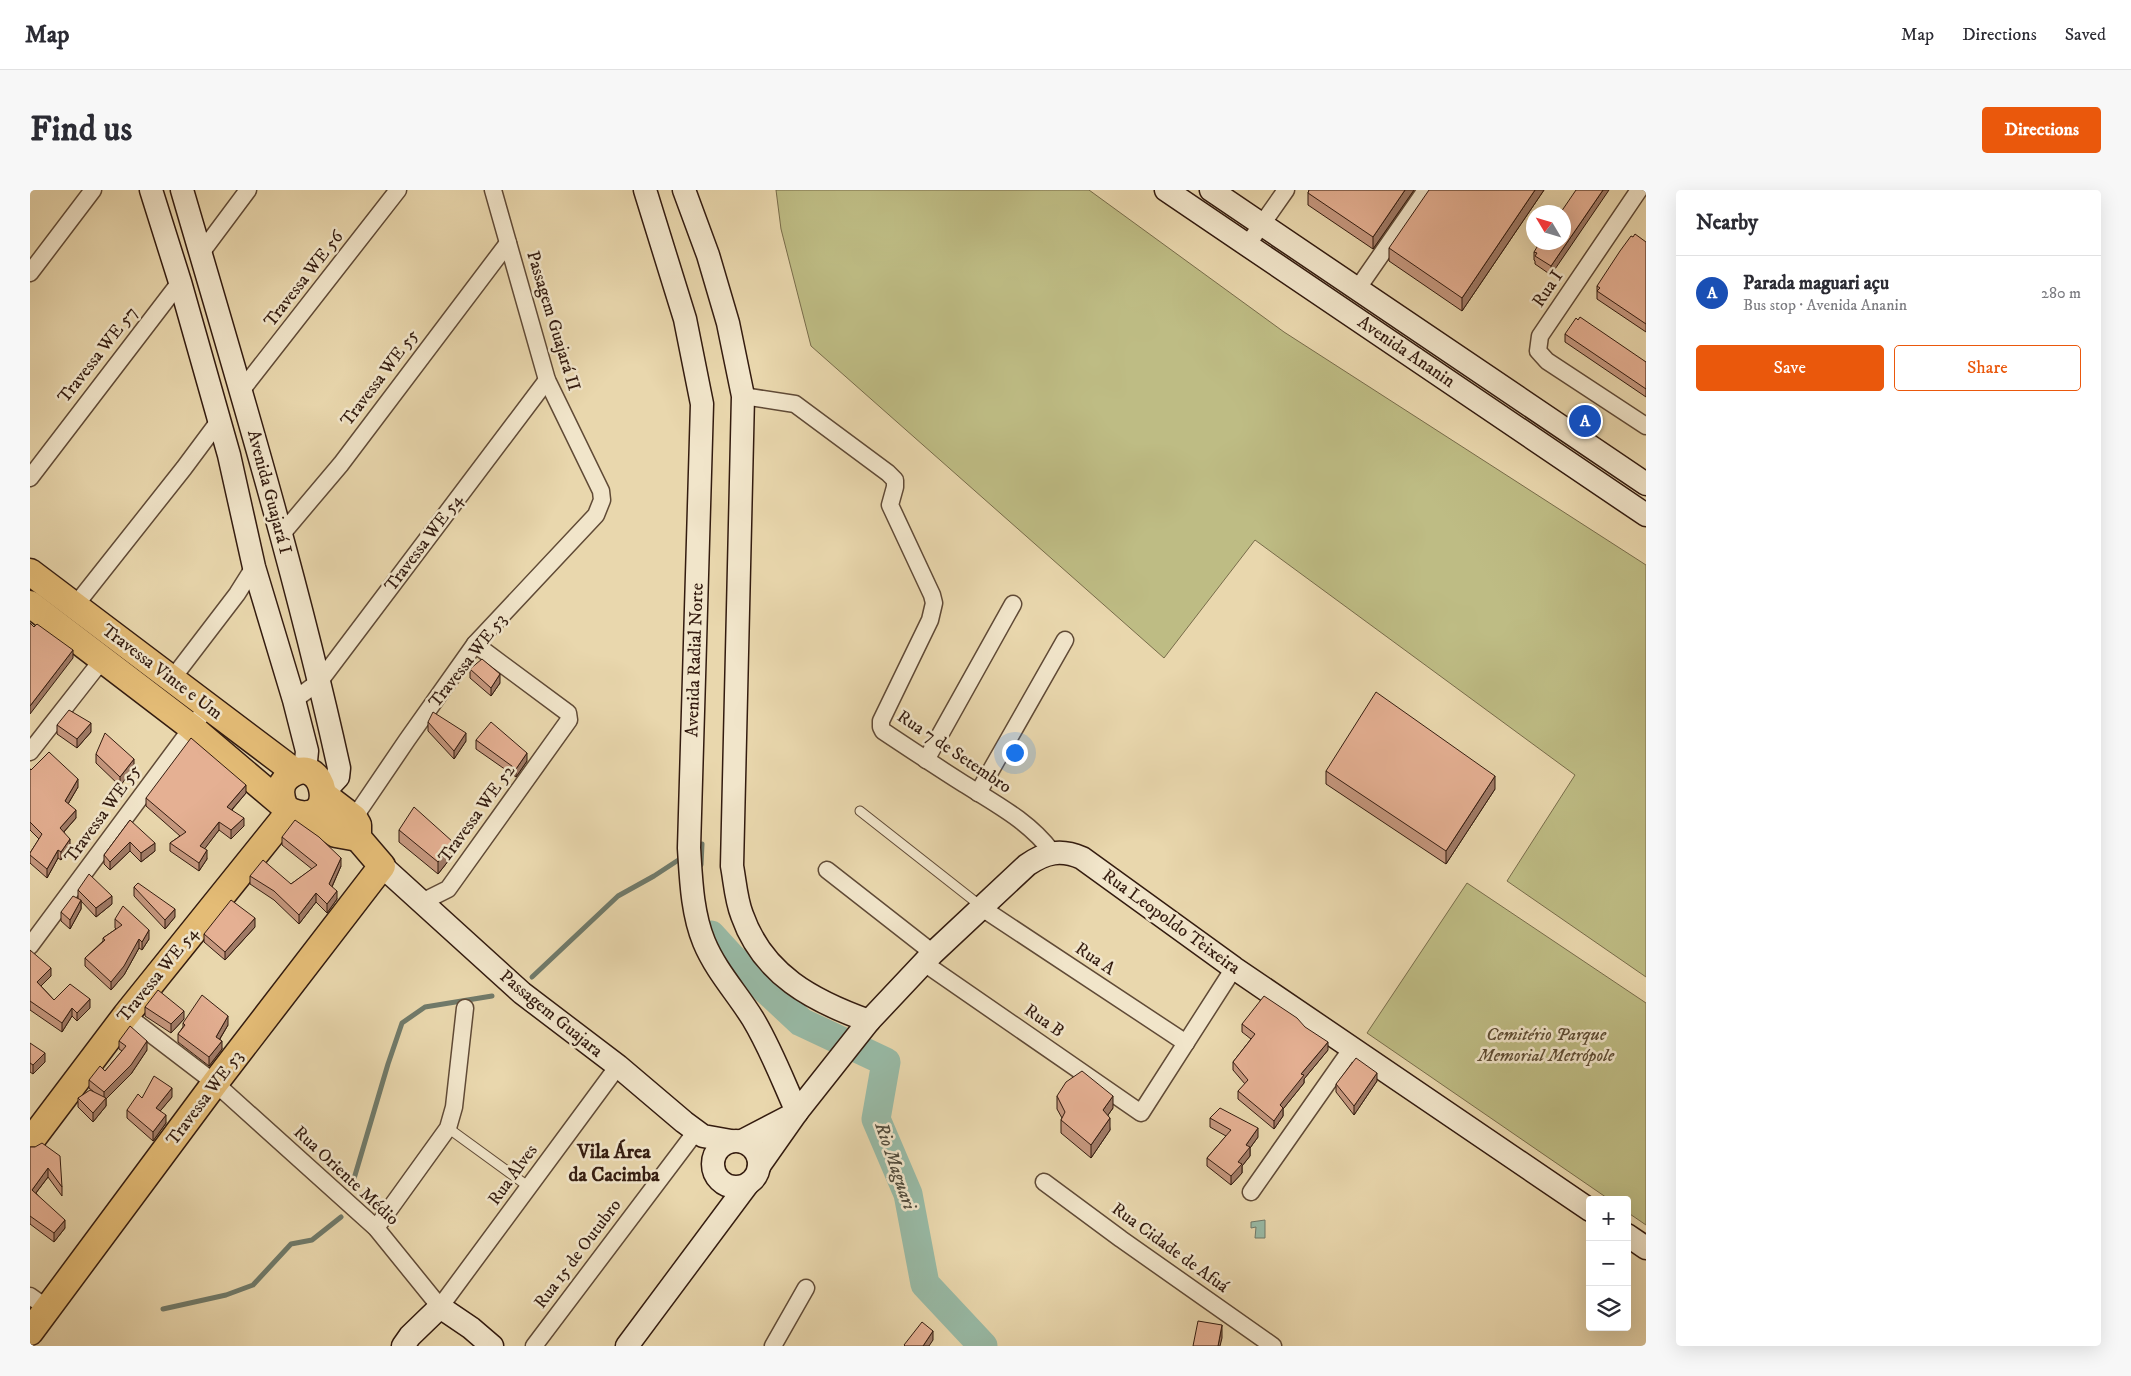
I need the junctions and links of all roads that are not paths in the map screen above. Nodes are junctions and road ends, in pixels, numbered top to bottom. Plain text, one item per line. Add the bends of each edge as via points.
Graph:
1 (92, 190) edge
2 (151, 190) edge
3 (182, 190) edge
4 (248, 190) edge
5 (398, 190) edge
6 (493, 190) edge
7 (645, 190) edge
8 (684, 190) edge
9 (1166, 190) edge
10 (1211, 190) edge
11 (1286, 190) edge
12 (1426, 190) edge
13 (1639, 190) edge
14 (1262, 225) junction
15 (508, 243) junction
16 (1248, 244) junction
17 (201, 253) junction
18 (30, 273) edge
19 (180, 282) junction
20 (1358, 288) junction
21 (547, 380) junction
22 (241, 391) junction
23 (743, 396) junction
24 (219, 422) junction
25 (1646, 426) edge
26 (30, 478) edge
27 (1646, 484) edge
28 (596, 515) joint
29 (1646, 515) edge
30 (281, 535) junction
31 (254, 567) junction
32 (30, 572) edge
33 (30, 604) edge
34 (1013, 604) dead end
35 (74, 607) junction
36 (1065, 640) dead end
37 (476, 644) junction
38 (102, 660) junction
39 (172, 680) junction
40 (320, 681) junction
41 (294, 700) junction
42 (208, 706) junction
43 (191, 727) junction
44 (30, 752) edge
45 (926, 760) junction
46 (300, 772) junction
47 (978, 793) junction
48 (306, 803) junction
49 (860, 811) dead end
50 (356, 828) junction
51 (1052, 852) junction
52 (382, 866) junction
53 (827, 870) dead end
54 (422, 902) junction
55 (982, 908) junction
56 (30, 946) edge
57 (928, 958) junction
58 (1234, 968) junction
59 (464, 1008) dead end
60 (126, 1015) junction
61 (865, 1027) junction
62 (1186, 1043) junction
63 (1352, 1048) junction
64 (618, 1066) junction
65 (216, 1083) junction
66 (797, 1112) junction
67 (448, 1128) junction
68 (687, 1130) junction
69 (736, 1141) junction
70 (30, 1142) edge
71 (712, 1162) junction
72 (759, 1166) junction
73 (1044, 1182) dead end
74 (747, 1185) junction
75 (529, 1187) junction
76 (1250, 1192) dead end
77 (1586, 1207) edge
78 (376, 1228) junction
79 (1631, 1238) edge
80 (1646, 1248) edge
81 (806, 1288) dead end
82 (38, 1302) edge
83 (440, 1307) junction
84 (30, 1332) edge
85 (402, 1346) edge
86 (492, 1346) edge
87 (534, 1346) edge
88 (627, 1346) edge
89 (773, 1346) edge
90 (1273, 1346) edge

1 - 18 street
2 - 19 main road, Avenida Guajará I
3 - 17 main road, Avenida Guajará I
4 - 17 street
5 - 22 street, Travessa WE 56
6 - 15 street, Passagem Guajará II
7 - 66 main road, Avenida Radial Norte via 685,319 702,404 689,848 691,881 707,949 762,1034
8 - 23 main road via 728,323
9 - 16 main road, Avenida Ananin
10 - 14 main road, Avenida Ananin
11 - 14 street
12 - 20 street
13 - 25 street, Rua I via 1540,336 1538,351 1547,361
14 - 16 street
14 - 20 main road, Avenida Ananin
15 - 21 street, Passagem Guajará II
15 - 30 street, Travessa WE 55 via 341,464
16 - 29 main road, Avenida Ananin
17 - 22 main road, Avenida Guajará I
19 - 24 main road, Avenida Guajará I
19 - 26 street, Travessa WE 57
20 - 27 main road, Avenida Ananin
21 - 28 street, Passagem Guajará II via 598,481 602,500
21 - 40 street, Travessa WE 54
22 - 30 main road, Avenida Guajará I
23 - 45 street, Rua 7 de Setembro via 796,404 895,480 890,505 934,603 930,620 881,727
23 - 61 main road via 732,858 741,914 755,942 778,972 802,991
24 - 31 main road, Avenida Guajará I via 230,455
24 - 35 street
28 - 37 street, Travessa WE 53
30 - 40 main road, Avenida Guajará I
31 - 39 street
31 - 41 main road, Avenida Guajará I
32 - 35 main road, Travessa Vinte e Um
33 - 38 main road, Travessa Vinte e Um
34 - 45 street
35 - 39 main road, Travessa Vinte e Um
36 - 47 street
37 - 50 street, Travessa WE 53 via 407,740
37 - 54 street, Travessa WE 52 via 568,713 569,720 448,889
38 - 43 main road, Travessa Vinte e Um
38 - 44 street
39 - 42 main road, Travessa Vinte e Um
40 - 41 street, Travessa WE 54
40 - 48 main road, Avenida Guajará I via 339,768 338,777
41 - 46 main road, Avenida Guajará I via 307,751
42 - 43 street, Travessa WE 55
42 - 46 main road, Travessa Vinte e Um
43 - 48 main road, Travessa Vinte e Um
43 - 56 street, Travessa WE 55
45 - 47 street, Rua 7 de Setembro
46 - 48 main road, Travessa Vinte e Um via 314,774 322,782
46 - 48 main road via 286,778 280,796
47 - 51 street, Rua 7 de Setembro via 1026,824
48 - 50 main road, Travessa Vinte e Um via 336,834
48 - 60 main road, Travessa WE 54
49 - 55 lane
50 - 52 main road
51 - 55 main road via 1028,865
51 - 58 main road, Rua Leopoldo Teixeira via 1068,852 1082,858
52 - 54 main road, Passagem Guajara
52 - 65 main road, Travessa WE 53
53 - 57 street, Rua B
54 - 64 main road, Passagem Guajara via 522,993
55 - 57 main road
55 - 62 street, Rua A
57 - 61 main road
57 - 62 street, Rua B via 1141,1113
58 - 62 street
58 - 63 main road, Rua Leopoldo Teixeira
59 - 67 street via 454,1107
60 - 65 street, Rua Oriente Médio
60 - 70 main road, Travessa WE 54
61 - 66 main road
63 - 76 street
63 - 77 main road, Rua Leopoldo Teixeira
64 - 68 main road, Passagem Guajara
64 - 75 street, Rua Alves
65 - 78 street, Rua Oriente Médio
65 - 82 main road, Travessa WE 53
66 - 69 main road
66 - 72 main road
67 - 75 lane
67 - 78 street
68 - 69 main road, Passagem Guajara
68 - 71 main road, Passagem Guajara
68 - 87 street, Rua 15 de Outubro
69 - 71 main road via 718,1148
69 - 72 main road via 748,1144 757,1153
71 - 74 main road via 720,1182 733,1187
72 - 74 main road via 757,1174
73 - 90 street, Rua Cidade de Afuá
74 - 88 main road
75 - 83 street, Rua Alves
78 - 83 street, Rua Oriente Médio
79 - 80 main road
81 - 89 street
82 - 84 main road, Travessa WE 53
83 - 85 main road
83 - 86 main road

